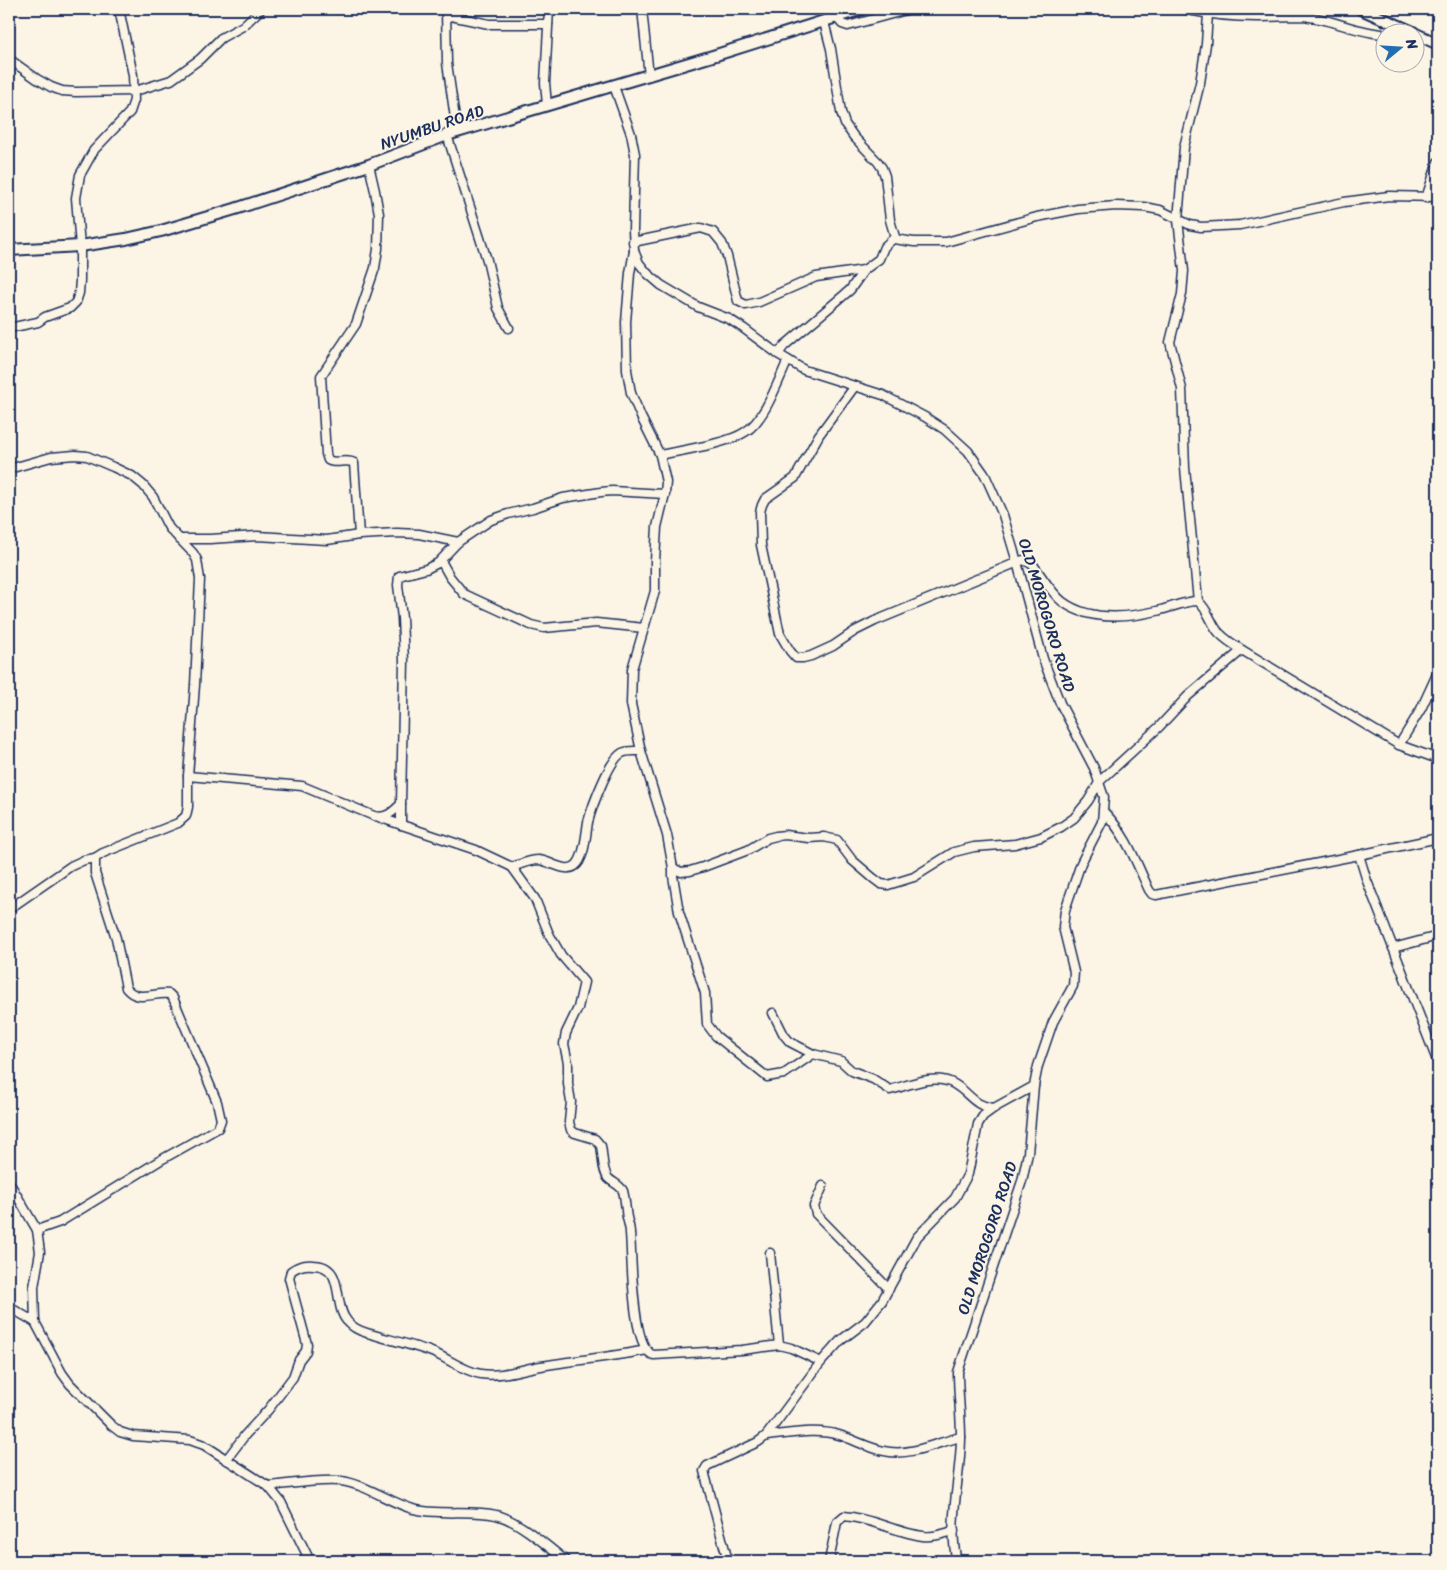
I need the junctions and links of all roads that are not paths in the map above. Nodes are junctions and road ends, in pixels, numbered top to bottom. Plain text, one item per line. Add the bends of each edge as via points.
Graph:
1 (119, 9) edge
2 (261, 9) edge
3 (549, 9) edge
4 (642, 9) edge
5 (862, 9) edge
6 (910, 9) edge
7 (1183, 9) edge
8 (1360, 9) edge
9 (446, 12) edge
10 (1208, 14) junction
11 (836, 17) junction
12 (824, 22) junction
13 (1389, 22) edge
14 (548, 24) junction
15 (1374, 33) edge
16 (1424, 38) edge
17 (1438, 44) edge
18 (9, 59) edge
19 (649, 76) junction
20 (614, 86) junction
21 (135, 91) junction
22 (546, 105) junction
23 (452, 133) junction
24 (1438, 162) edge
25 (369, 165) junction
26 (1438, 197) edge
27 (1426, 198) junction
28 (1178, 220) junction
29 (894, 239) junction
30 (633, 242) junction
31 (80, 246) junction
32 (9, 250) edge
33 (634, 252) junction
34 (864, 270) junction
35 (9, 328) edge
36 (509, 328) dead end
37 (778, 354) junction
38 (788, 360) junction
39 (854, 386) junction
40 (1438, 406) edge
41 (1438, 435) edge
42 (660, 455) junction
43 (9, 469) edge
44 (666, 494) junction
45 (359, 535) junction
46 (179, 539) junction
47 (458, 542) junction
48 (441, 561) junction
49 (1017, 562) junction
50 (1198, 601) junction
51 (644, 628) junction
52 (1242, 650) junction
53 (1438, 672) edge
54 (1399, 745) junction
55 (641, 751) junction
56 (1438, 759) edge
57 (188, 776) junction
58 (1100, 781) junction
59 (401, 804) junction
60 (1104, 812) junction
61 (381, 818) junction
62 (402, 825) junction
63 (1438, 838) edge
64 (1359, 855) junction
65 (95, 858) junction
66 (512, 867) junction
67 (673, 868) junction
68 (9, 909) edge
69 (1438, 936) edge
70 (1393, 948) junction
71 (773, 1013) dead end
72 (812, 1054) junction
73 (1438, 1063) edge
74 (1034, 1086) junction
75 (994, 1108) junction
76 (9, 1182) edge
77 (823, 1186) dead end
78 (37, 1230) junction
79 (770, 1253) dead end
80 (889, 1289) junction
81 (9, 1307) edge
82 (35, 1322) junction
83 (779, 1345) junction
84 (647, 1350) junction
85 (821, 1362) junction
86 (766, 1436) junction
87 (961, 1437) junction
88 (226, 1460) junction
89 (268, 1486) junction
90 (954, 1531) junction
91 (310, 1561) edge
92 (566, 1561) edge
93 (728, 1561) edge
94 (829, 1561) edge
95 (957, 1561) edge

1 - 21 street
2 - 21 street via 171,80
3 - 14 street
4 - 19 street
5 - 11 street, NYUMBU ROAD
6 - 11 street via 848,26
7 - 10 street
8 - 13 street
9 - 14 street via 489,24
9 - 23 street
10 - 15 street via 1303,16
10 - 28 street via 1200,83 1184,147
11 - 12 street, NYUMBU ROAD
12 - 19 street, NYUMBU ROAD
12 - 29 street via 841,112 854,137 882,168
14 - 22 street via 544,83
16 - 17 street
18 - 21 street via 37,79 62,91
19 - 20 street, NYUMBU ROAD
20 - 22 street, NYUMBU ROAD
20 - 30 street, OLD MOROGORO ROAD via 635,154
21 - 31 street via 130,112 94,150 80,175 76,198
22 - 23 street, NYUMBU ROAD
23 - 25 street, NYUMBU ROAD
23 - 36 street via 488,260 498,308
24 - 27 street
25 - 31 street, NYUMBU ROAD via 235,210 126,239
25 - 45 street via 379,214 375,268 356,324 321,376 326,454 332,462 354,463
26 - 27 street
27 - 28 street via 1388,196 1344,202 1240,225 1201,227
28 - 29 street via 1160,210 1116,206 1037,217 946,242
28 - 50 street via 1184,271 1170,342 1182,389 1185,468
29 - 34 street via 884,248 879,260
30 - 33 street, OLD MOROGORO ROAD
30 - 34 street via 701,228 713,232 727,256 738,301 746,306 816,276
31 - 32 street, NYUMBU ROAD
31 - 35 street via 76,302 70,308 38,322
33 - 37 street, OLD MOROGORO ROAD via 647,273 661,285 698,307 729,319
33 - 42 street via 626,322 627,370 631,393
34 - 37 street via 850,290
37 - 38 street, OLD MOROGORO ROAD
38 - 39 street, OLD MOROGORO ROAD via 804,370
38 - 42 street via 770,400 756,423 746,432 731,439
39 - 49 street, OLD MOROGORO ROAD via 883,395 925,417 945,430 968,452 995,496
39 - 49 street via 818,435 795,478 766,499 760,512 761,545 780,634 796,658 812,656 875,621
40 - 41 street
42 - 44 street
43 - 46 street via 66,455 87,456 101,461 144,485
44 - 47 street via 612,491 563,498 491,520
44 - 51 street via 657,527 655,591
45 - 46 street via 327,540 257,536
45 - 47 street via 419,534
46 - 57 street via 197,560 200,579
47 - 48 street
48 - 51 street via 464,594 531,625 544,628 596,623
48 - 59 street via 426,569 398,576 404,661
49 - 50 street via 1030,563 1062,602 1090,614 1130,616
49 - 58 street, OLD MOROGORO ROAD via 1043,659 1060,703
50 - 52 street via 1223,637
51 - 55 street via 632,669 631,704
52 - 54 street
52 - 58 street via 1188,696
53 - 54 street
54 - 56 street
55 - 66 street via 620,754 606,776 588,822 580,860 575,866 567,868 537,860
55 - 67 street via 662,817
57 - 61 street via 302,786
57 - 65 street via 186,816 178,823 117,846
58 - 60 street, OLD MOROGORO ROAD
58 - 67 street via 1074,818 1061,828 1015,844 954,852 914,877 888,885 881,884 852,860 837,840 824,837 776,836 703,868 681,872
59 - 61 street
59 - 62 street
60 - 64 street via 1117,825 1149,890 1156,895
60 - 74 street, OLD MOROGORO ROAD via 1081,863 1065,910 1063,927 1074,972 1073,986 1053,1022
61 - 62 street
62 - 66 street via 476,850
63 - 64 street
64 - 70 street
65 - 68 street via 71,866
65 - 78 street via 95,873 116,938 126,988 139,996 163,993 173,998 221,1120 218,1128 60,1222
66 - 84 street via 535,899 561,955 584,982 564,1044 571,1130 599,1142 606,1174 623,1191 630,1228 632,1289 639,1329
67 - 72 street via 677,903 703,986 705,1017 710,1029 767,1078 784,1074
69 - 70 street
70 - 73 street
71 - 72 street via 790,1042
72 - 75 street via 841,1061 852,1071 890,1090 927,1080 945,1081 955,1084 984,1107
74 - 75 street
74 - 87 street, OLD MOROGORO ROAD via 1022,1181 958,1372
75 - 80 street via 978,1124 968,1174 954,1198 917,1237
76 - 78 street
77 - 80 street via 814,1206 816,1214
78 - 82 street via 40,1252 34,1287
79 - 83 street
80 - 85 street via 864,1322
81 - 82 street
82 - 88 street via 66,1378 111,1426 133,1436 190,1440
83 - 84 street via 654,1355
83 - 85 street
84 - 88 street via 506,1374 479,1374 429,1351 360,1331 347,1321 341,1311 333,1276 325,1267 304,1265 292,1270 289,1278 307,1344 306,1351 293,1377
85 - 86 street
86 - 87 street via 830,1433 890,1452 903,1452
86 - 93 street via 707,1466 704,1471
87 - 90 street, OLD MOROGORO ROAD
88 - 89 street
89 - 91 street via 281,1502
89 - 92 street via 341,1481 412,1509 495,1514 512,1522
90 - 94 street via 923,1536 844,1516 837,1522
90 - 95 street, OLD MOROGORO ROAD

